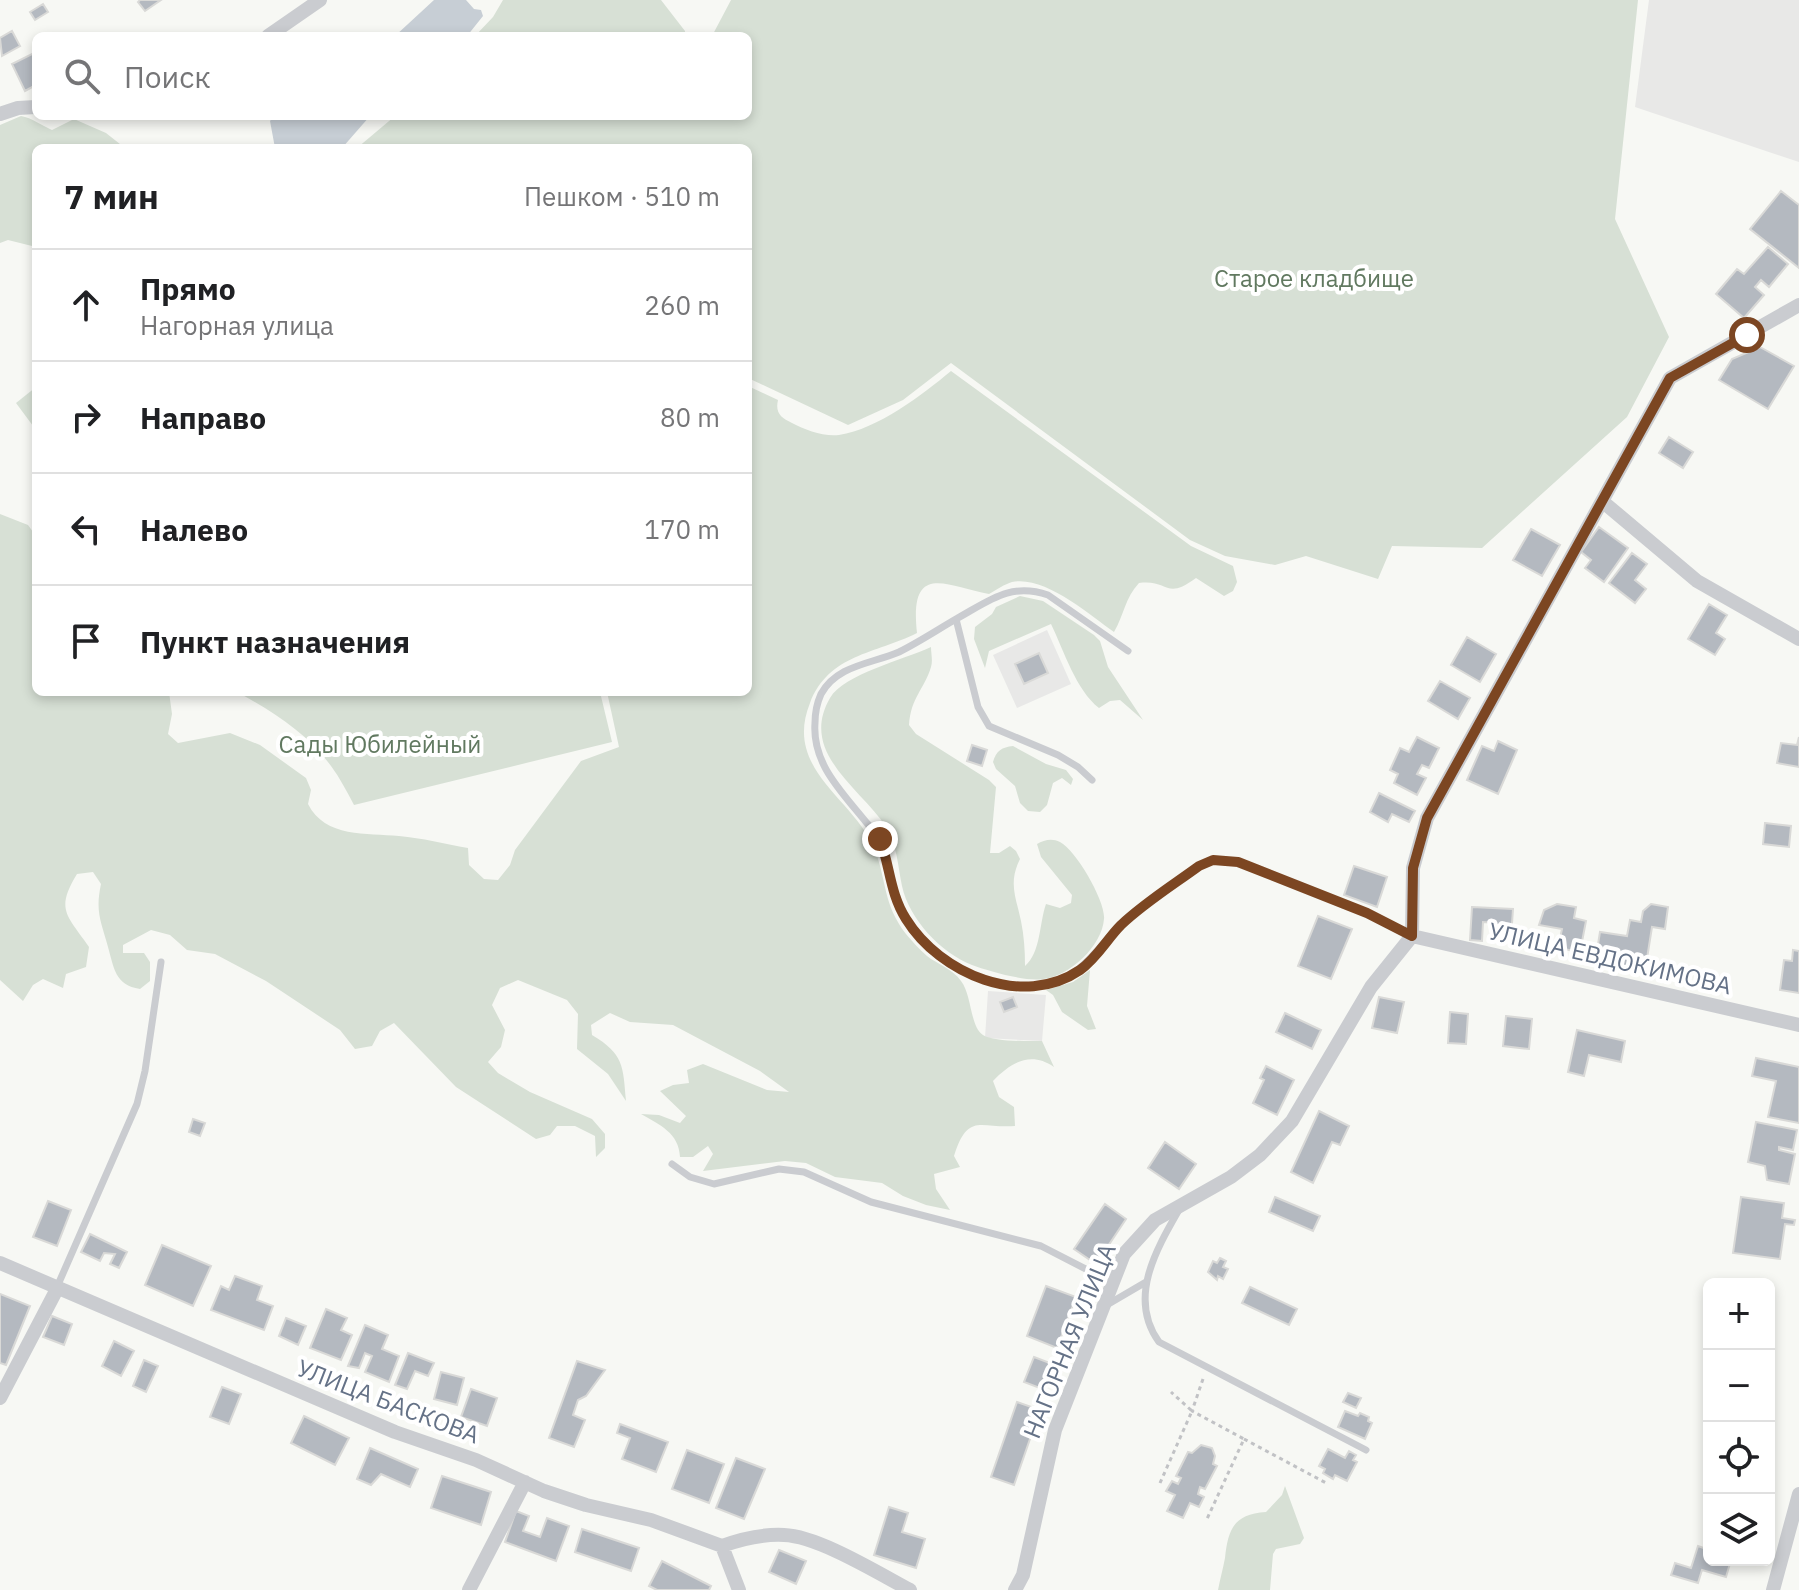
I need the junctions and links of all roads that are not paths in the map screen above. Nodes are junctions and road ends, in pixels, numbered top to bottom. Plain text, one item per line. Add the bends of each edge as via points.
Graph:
1 (320, 0) edge
2 (274, 32) edge
3 (32, 107) edge
4 (0, 114) edge
5 (1799, 305) edge
6 (1602, 501) junction
7 (956, 619) junction
8 (1799, 639) edge
9 (1128, 651) dead end
10 (1092, 780) dead end
11 (1412, 936) junction
12 (161, 962) dead end
13 (1799, 1025) edge
14 (672, 1164) dead end
15 (1182, 1206) junction
16 (0, 1263) edge
17 (1146, 1282) junction
18 (1113, 1283) junction
19 (57, 1289) junction
20 (1103, 1307) junction
21 (0, 1398) edge
22 (1366, 1450) dead end
23 (525, 1482) junction
24 (1799, 1494) edge
25 (722, 1546) junction
26 (469, 1590) edge
27 (739, 1590) edge
28 (910, 1590) edge
29 (1015, 1590) edge
30 (1773, 1590) edge

1 - 2 street
3 - 4 street
5 - 6 street via 1670,378
6 - 8 street via 1697,581
6 - 11 street via 1427,818 1413,868
7 - 9 lane via 1012,590 1036,591
7 - 10 lane via 978,707 989,726 1058,755
7 - 11 lane via 911,646 831,680 820,696 814,735 826,770 880,839 906,920 941,958 988,981 1027,986 1061,979 1089,962 1122,924 1213,860 1238,862
11 - 13 street, УЛИЦА ЕВДОКИМОВА
11 - 15 street, НАГОРНАЯ УЛИЦА via 1371,987 1292,1121 1246,1167
12 - 19 lane via 137,1104
14 - 18 lane via 714,1184 779,1169 804,1172 871,1202 1041,1246
15 - 17 lane
15 - 18 street, НАГОРНАЯ УЛИЦА via 1155,1220 1134,1242
16 - 19 street, УЛИЦА БАСКОВА
17 - 20 lane
17 - 22 lane via 1146,1316 1165,1347
18 - 20 street, НАГОРНАЯ УЛИЦА
19 - 21 street
19 - 23 street, УЛИЦА БАСКОВА
20 - 29 street, НАГОРНАЯ УЛИЦА via 1055,1430 1023,1575
23 - 25 street, УЛИЦА БАСКОВА
23 - 26 street
24 - 30 street
25 - 27 street
25 - 28 street via 751,1538 798,1537

